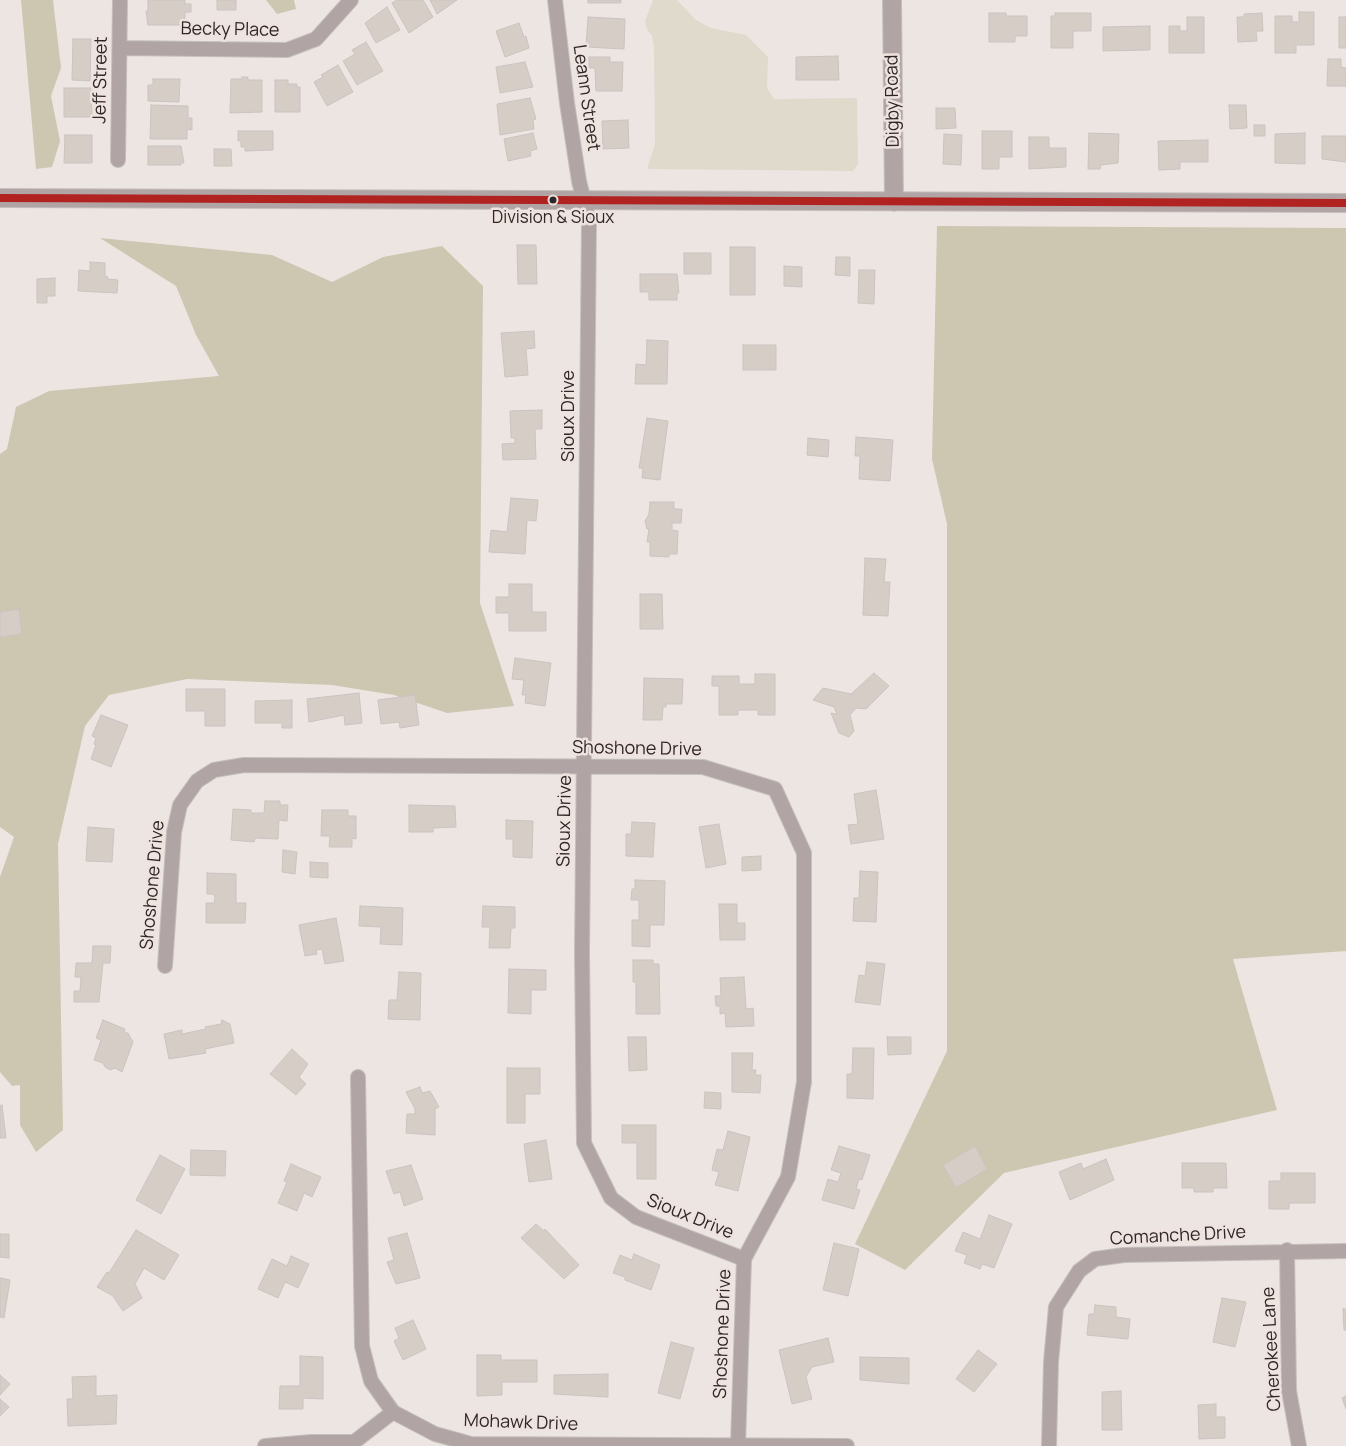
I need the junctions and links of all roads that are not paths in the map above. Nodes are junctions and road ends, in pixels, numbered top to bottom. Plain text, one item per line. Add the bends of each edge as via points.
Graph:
1 (120, 0) edge
2 (351, 0) edge
3 (554, 0) edge
4 (892, 0) edge
5 (120, 48) junction
6 (118, 160) dead end
7 (0, 198) edge
8 (584, 201) junction
9 (894, 202) junction
10 (1346, 203) edge
11 (585, 767) junction
12 (165, 966) dead end
13 (358, 1077) dead end
14 (1287, 1250) junction
15 (1346, 1251) edge
16 (744, 1259) junction
17 (393, 1412) junction
18 (738, 1445) junction
19 (264, 1446) edge
20 (847, 1446) edge
21 (1049, 1446) edge
22 (1299, 1446) edge

1 - 5 street, Jeff Street
2 - 5 street, Becky Place via 316,39 287,50
3 - 8 street, Leann Street via 566,103
4 - 9 street, Digby Road
5 - 6 street, Jeff Street
7 - 8 street
8 - 9 street
8 - 11 street, Sioux Drive via 590,221
9 - 10 street
11 - 12 street, Shoshone Drive via 244,765 214,770 197,781 180,805 174,832
11 - 16 street, Sioux Drive via 582,952 584,1143 611,1198 636,1217
11 - 16 street, Shoshone Drive via 703,767 775,789 804,853 804,1082 788,1177
13 - 17 street, Mohawk Drive via 362,1346 371,1382
14 - 15 street, Comanche Drive
14 - 21 street, Comanche Drive via 1124,1255 1094,1259 1079,1271 1056,1307 1050,1362
14 - 22 street, Cherokee Lane via 1289,1391
16 - 18 street, Shoshone Drive
17 - 18 street, Mohawk Drive via 435,1434 471,1444
17 - 19 street via 354,1442
18 - 20 street, Mohawk Drive

